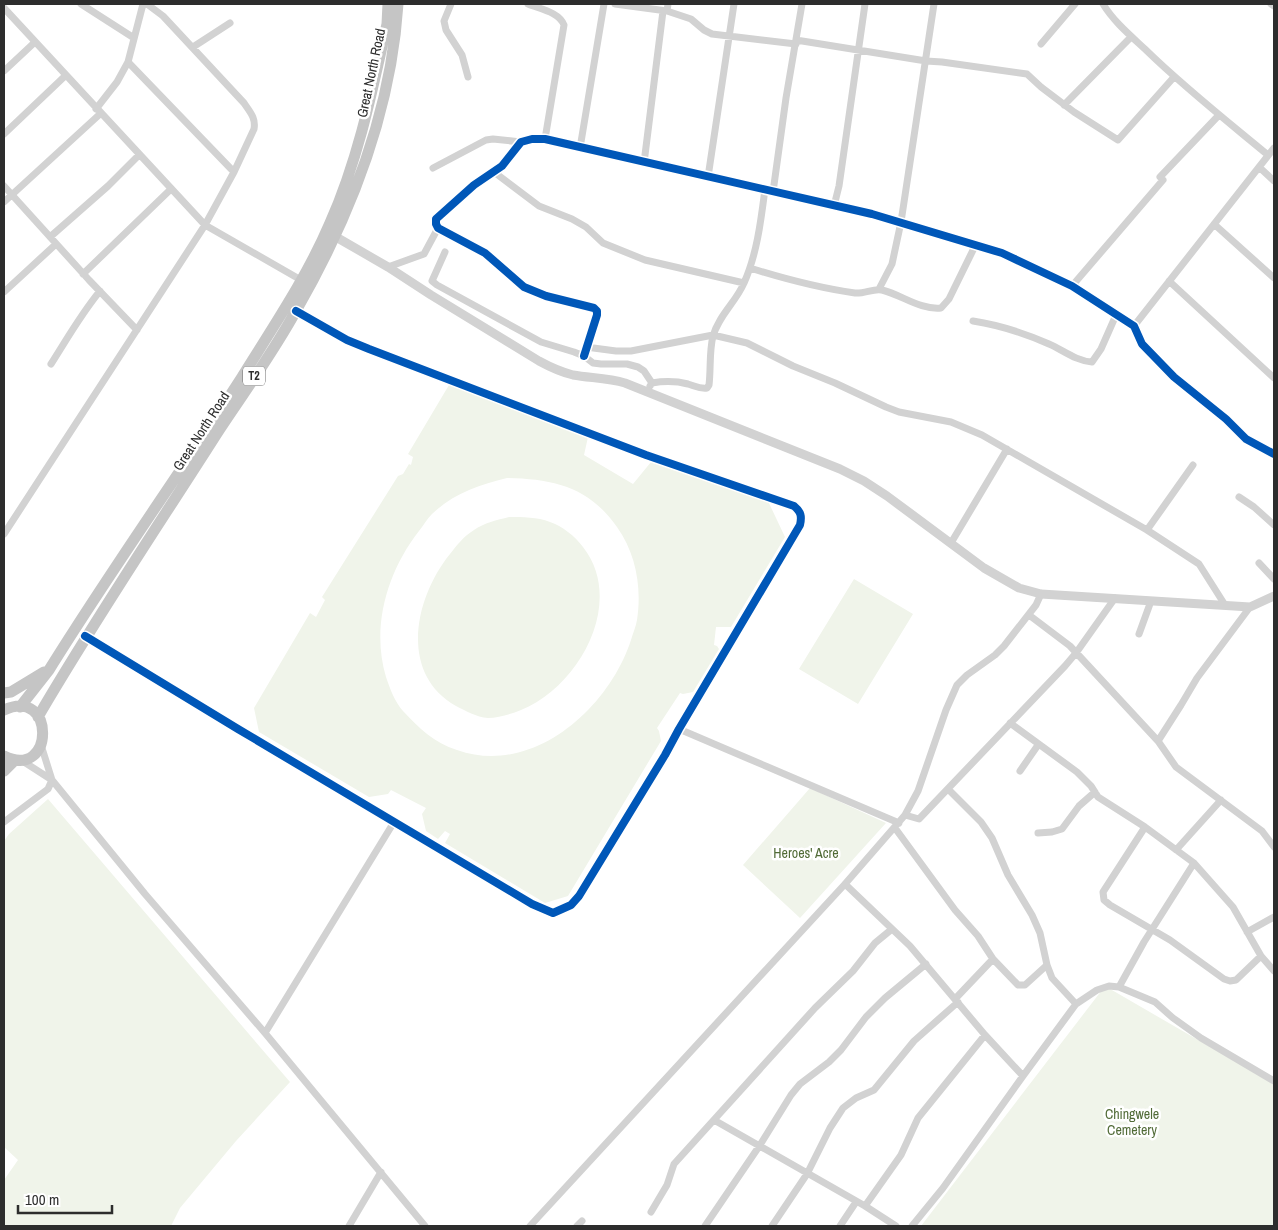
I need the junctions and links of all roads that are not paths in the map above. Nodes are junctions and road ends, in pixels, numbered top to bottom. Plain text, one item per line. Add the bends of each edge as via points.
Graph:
1 (81, 4) edge
2 (142, 4) edge
3 (147, 4) edge
4 (388, 4) edge
5 (398, 4) edge
6 (451, 4) edge
7 (528, 4) edge
8 (604, 4) edge
9 (615, 4) edge
10 (734, 4) edge
11 (802, 4) edge
12 (865, 4) edge
13 (934, 4) edge
14 (1075, 4) edge
15 (1103, 4) edge
16 (1271, 4) edge
17 (1274, 6) edge
18 (4, 8) edge
19 (666, 9) edge
20 (230, 23) dead end
21 (729, 37) junction
22 (1131, 37) junction
23 (134, 38) junction
24 (36, 42) junction
25 (796, 42) junction
26 (1041, 44) dead end
27 (193, 47) junction
28 (858, 51) junction
29 (128, 62) junction
30 (926, 62) junction
31 (4, 71) edge
32 (65, 76) junction
33 (1174, 77) junction
34 (468, 78) dead end
35 (1064, 104) junction
36 (98, 111) junction
37 (1219, 115) junction
38 (4, 134) edge
39 (545, 140) junction
40 (521, 142) junction
41 (580, 148) junction
42 (1274, 148) edge
43 (138, 155) junction
44 (1268, 155) junction
45 (644, 163) junction
46 (1259, 167) junction
47 (433, 168) dead end
48 (234, 172) junction
49 (494, 172) junction
50 (708, 177) junction
51 (1274, 181) edge
52 (4, 186) edge
53 (171, 189) junction
54 (765, 190) junction
55 (773, 192) junction
56 (12, 195) junction
57 (4, 202) edge
58 (834, 206) junction
59 (901, 222) junction
60 (1214, 224) junction
61 (205, 225) junction
62 (438, 228) junction
63 (50, 237) junction
64 (336, 237) junction
65 (56, 244) junction
66 (976, 244) junction
67 (445, 252) dead end
68 (388, 267) junction
69 (750, 268) junction
70 (83, 274) junction
71 (1274, 278) edge
72 (301, 280) junction
73 (1169, 281) junction
74 (744, 283) junction
75 (1072, 286) junction
76 (879, 289) junction
77 (100, 291) junction
78 (4, 292) edge
79 (296, 311) junction
80 (1116, 315) junction
81 (973, 321) dead end
82 (1134, 326) junction
83 (137, 330) junction
84 (714, 335) junction
85 (586, 347) junction
86 (584, 356) junction
87 (50, 364) dead end
88 (1274, 378) edge
89 (649, 387) junction
90 (1007, 448) junction
91 (1274, 454) edge
92 (1193, 464) dead end
93 (1239, 497) dead end
94 (1274, 525) edge
95 (1147, 530) junction
96 (4, 534) edge
97 (950, 543) junction
98 (1259, 563) dead end
99 (1274, 579) edge
100 (1041, 594) junction
101 (1274, 596) edge
102 (1114, 598) junction
103 (1152, 601) junction
104 (1225, 605) junction
105 (1250, 607) junction
106 (1029, 615) junction
107 (1139, 634) dead end
108 (85, 636) junction
109 (1076, 653) junction
110 (49, 670) junction
111 (4, 693) edge
112 (20, 707) junction
113 (4, 710) edge
114 (38, 717) junction
115 (1010, 723) junction
116 (679, 728) junction
117 (1158, 741) junction
118 (1038, 745) junction
119 (41, 746) junction
120 (4, 756) edge
121 (18, 760) junction
122 (4, 771) edge
123 (1020, 771) dead end
124 (52, 780) junction
125 (948, 789) junction
126 (1095, 792) junction
127 (1221, 800) junction
128 (905, 815) junction
129 (4, 822) edge
130 (394, 822) junction
131 (897, 825) junction
132 (1145, 827) junction
133 (1038, 834) dead end
134 (1274, 847) edge
135 (1176, 850) junction
136 (1194, 863) junction
137 (845, 884) junction
138 (1274, 916) edge
139 (892, 929) junction
140 (1152, 930) junction
141 (1247, 932) junction
142 (1261, 956) junction
143 (993, 959) junction
144 (926, 964) junction
145 (1047, 965) junction
146 (1274, 971) edge
147 (1119, 987) junction
148 (957, 1001) junction
149 (1076, 1004) junction
150 (265, 1033) junction
151 (985, 1034) junction
152 (1022, 1076) junction
153 (1274, 1081) edge
154 (714, 1120) junction
155 (760, 1145) junction
156 (381, 1172) junction
157 (807, 1174) junction
158 (856, 1202) junction
159 (865, 1206) junction
160 (651, 1212) dead end
161 (349, 1226) edge
162 (425, 1226) edge
163 (530, 1226) edge
164 (705, 1226) edge
165 (772, 1226) edge
166 (840, 1226) edge
167 (896, 1226) edge
168 (912, 1226) edge

1 - 23 street
2 - 23 street
3 - 27 street
4 - 72 main road, Great North Road / T2 via 387,24 358,150 331,222
5 - 64 main road, Great North Road / T2 via 394,52 377,121 354,196
6 - 34 street via 444,21 446,30 462,55
7 - 39 street via 555,14 564,25
8 - 41 street
9 - 19 street
10 - 21 street
11 - 25 street
12 - 28 street
13 - 30 street
14 - 26 street
15 - 22 street
16 - 17 street
18 - 24 street
19 - 21 street via 691,19 712,34
19 - 45 street
20 - 27 street
21 - 25 street
21 - 50 street
22 - 33 street
22 - 35 street
23 - 29 street
24 - 31 street
24 - 32 street
25 - 28 street
25 - 55 street
27 - 48 street via 252,113 254,129
28 - 30 street
28 - 58 street
29 - 36 street
29 - 48 street
30 - 35 street via 1028,74
30 - 59 street
32 - 36 street
32 - 38 street
33 - 35 street via 1118,140
33 - 37 street
36 - 43 street
36 - 56 street
37 - 44 street
37 - 75 street via 1161,178
39 - 40 street
39 - 41 street
40 - 47 street via 486,140
40 - 49 street
41 - 45 street
42 - 44 street
43 - 53 street
43 - 63 street
44 - 46 street
45 - 50 street
46 - 51 street
46 - 60 street
48 - 61 street
49 - 62 street via 436,219
49 - 74 street via 539,206 586,227 603,243 645,260
50 - 54 street
52 - 56 street
53 - 61 street
53 - 70 street
54 - 55 street
54 - 69 street
55 - 58 street
56 - 57 street
56 - 63 street
58 - 59 street
59 - 66 street
59 - 76 street via 892,264
60 - 71 street
60 - 73 street
61 - 72 street
61 - 83 street
62 - 68 street via 424,254
62 - 85 street via 484,253 524,287 594,308 597,315
63 - 65 street
64 - 68 street
64 - 79 main road, Great North Road / T2
65 - 70 street
65 - 78 street
66 - 75 street
66 - 76 street via 949,299 941,308 919,305
67 - 86 street via 432,281 434,283 541,342
68 - 89 street via 557,370
69 - 74 street
69 - 76 street via 858,293
70 - 77 street
72 - 110 main road, Great North Road / T2 via 222,407
73 - 82 street
73 - 88 street
74 - 84 street
75 - 80 street
77 - 83 street
77 - 87 street
79 - 108 main road, Great North Road / T2
79 - 116 street via 347,340 701,476 794,506 800,511 800,525
80 - 81 street via 1092,362 1084,362 1018,332
80 - 82 street
82 - 91 street via 1142,344 1174,377 1246,439
83 - 96 street
84 - 85 street via 632,351
84 - 89 street via 707,388 674,381 662,381
84 - 90 street via 748,343 886,407 951,422
85 - 86 street
86 - 89 street via 601,364 638,367 644,371
89 - 97 street via 700,414 840,469 872,486
90 - 95 street
90 - 97 street
92 - 95 street
93 - 94 street
95 - 104 street via 1199,564
97 - 100 street via 997,576 1019,588
98 - 99 street
100 - 102 street
100 - 106 street
101 - 105 street
102 - 103 street
102 - 109 street
103 - 104 street
103 - 107 street
104 - 105 street
105 - 117 street via 1197,678
106 - 109 street
106 - 128 street via 995,655 957,686 918,791
108 - 114 main road, Great North Road / T2
108 - 130 street
109 - 115 street
109 - 117 street
110 - 111 main road
110 - 112 main road, Great North Road / T2
112 - 113 main road
112 - 114 main road
114 - 119 main road via 44,731
115 - 118 street
115 - 125 street
116 - 130 street via 579,896 571,905 553,913 532,904
116 - 131 street
117 - 127 street via 1176,767
118 - 123 street
118 - 126 street via 1077,772
119 - 121 main road via 30,756
119 - 124 street
120 - 121 main road
121 - 122 main road
121 - 124 street
124 - 129 street via 48,790
124 - 150 street
125 - 128 street via 919,819
125 - 145 street via 981,822 992,838 1040,933
126 - 132 street
126 - 133 street via 1079,806 1062,829
127 - 134 street via 1262,831
127 - 135 street
128 - 131 street
130 - 150 street
131 - 137 street
131 - 143 street
132 - 135 street
132 - 140 street via 1103,892 1104,900 1110,905
135 - 136 street
136 - 140 street
136 - 141 street via 1232,907
137 - 139 street
137 - 163 street
138 - 141 street
139 - 144 street
139 - 154 street
140 - 142 street via 1230,981 1236,980
140 - 147 street
141 - 142 street
142 - 146 street
143 - 145 street via 1022,986
143 - 148 street
144 - 148 street
144 - 155 street via 866,1017 829,1062 800,1084
145 - 149 street via 1052,978
147 - 149 street via 1097,990
147 - 153 street via 1155,1002 1201,1038
148 - 151 street
148 - 157 street via 914,1041 874,1090 843,1108
149 - 152 street
150 - 156 street
151 - 152 street
151 - 159 street via 918,1118 901,1155
152 - 168 street via 943,1188
154 - 155 street
154 - 160 street via 674,1164 667,1185
155 - 157 street
155 - 164 street
156 - 161 street
156 - 162 street
157 - 158 street
157 - 165 street
158 - 159 street
158 - 166 street
159 - 167 street

